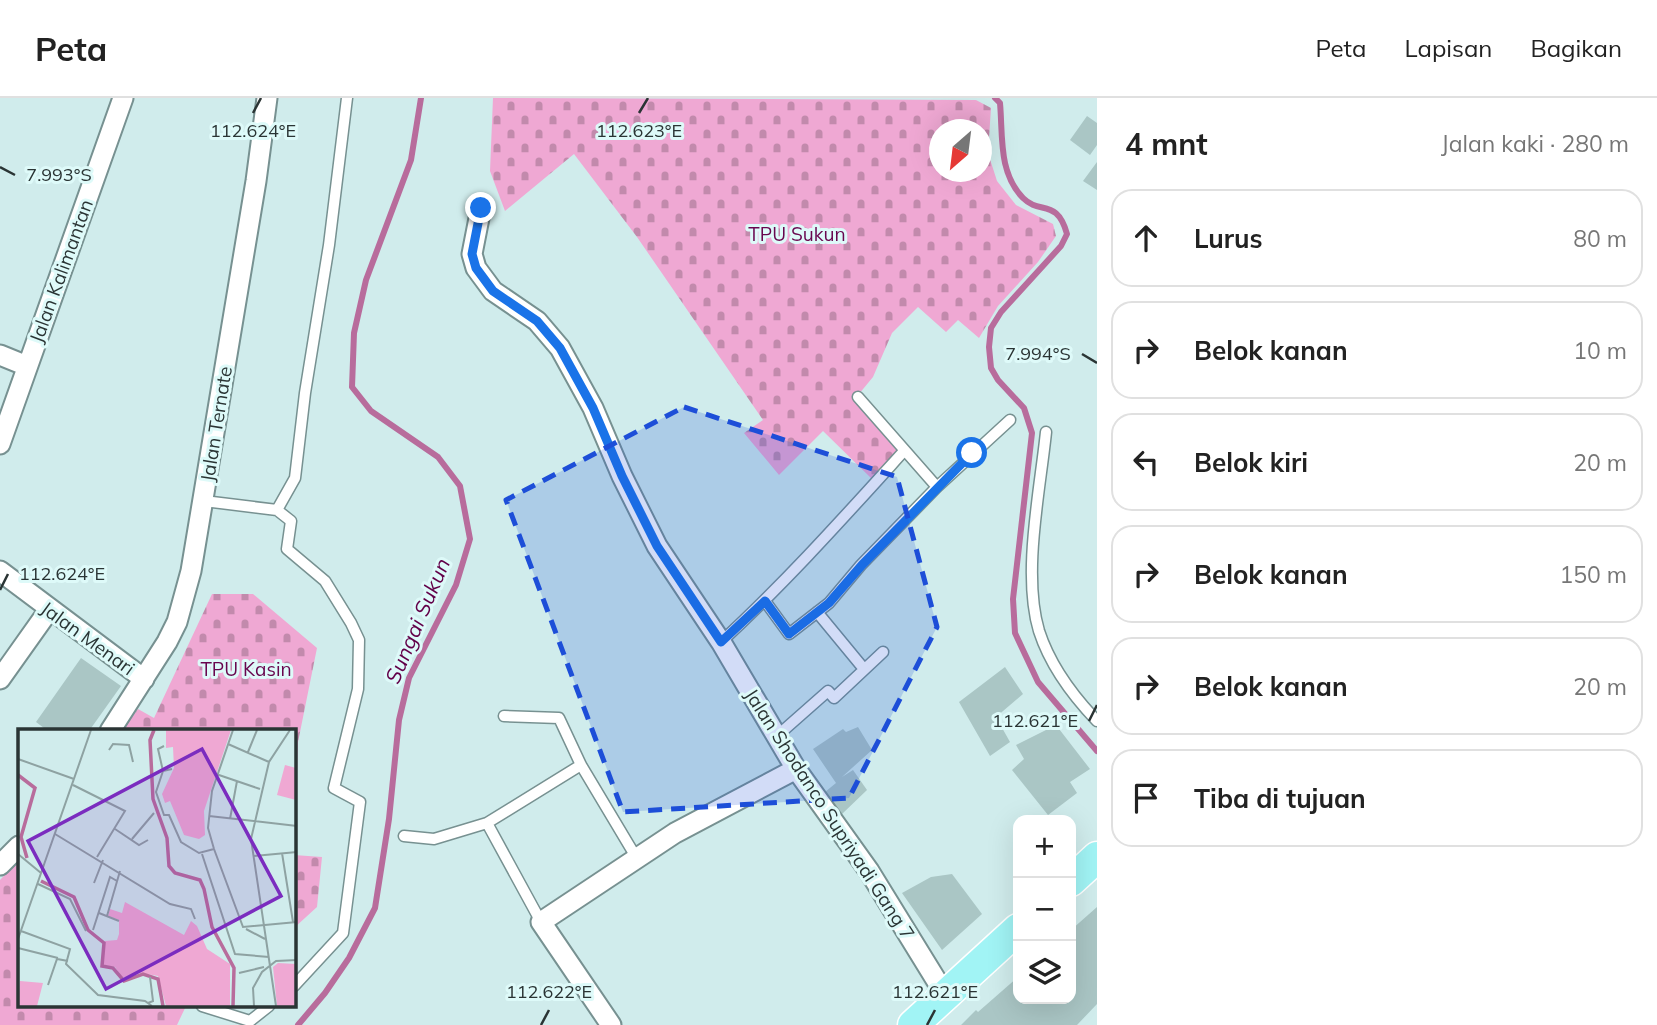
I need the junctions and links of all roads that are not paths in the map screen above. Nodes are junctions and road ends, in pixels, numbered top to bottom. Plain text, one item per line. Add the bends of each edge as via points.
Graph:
1 (123, 98) edge
2 (267, 98) edge
3 (347, 98) edge
4 (481, 208) dead end
5 (0, 355) edge
6 (27, 366) junction
7 (858, 397) dead end
8 (1010, 420) dead end
9 (1046, 432) dead end
10 (0, 444) edge
11 (904, 451) junction
12 (937, 488) junction
13 (204, 501) junction
14 (277, 510) junction
15 (0, 571) edge
16 (765, 601) junction
17 (49, 610) junction
18 (817, 612) junction
19 (721, 642) junction
20 (883, 652) dead end
21 (864, 669) junction
22 (0, 679) edge
23 (144, 679) junction
24 (504, 716) dead end
25 (1097, 721) edge
26 (111, 729) edge
27 (776, 736) junction
28 (581, 765) junction
29 (796, 769) junction
30 (486, 823) junction
31 (404, 836) dead end
32 (18, 847) edge
33 (636, 857) junction
34 (1097, 857) edge
35 (0, 864) edge
36 (1074, 878) edge
37 (541, 922) junction
38 (1013, 934) edge
39 (296, 984) edge
40 (946, 996) junction
41 (205, 1007) edge
42 (268, 1007) edge
43 (249, 1023) edge
44 (611, 1025) edge
45 (913, 1025) edge

1 - 6 street, Jalan Kalimantan
2 - 13 street, Jalan Ternate
3 - 14 lane via 295,478
4 - 19 street, Jalan Shodanco Supriyadi Gang 7 via 472,254 476,268 493,291 537,321 560,348 657,546
5 - 6 street
6 - 10 street, Jalan Kalimantan
7 - 11 lane
8 - 12 lane
9 - 25 lane via 1032,586 1039,631 1077,701
11 - 12 lane
11 - 16 lane
12 - 18 lane
13 - 14 lane
13 - 23 street, Jalan Ternate via 177,622
14 - 39 lane via 290,521 287,549 325,581 359,640 358,689 334,788 360,802 343,933
15 - 17 street, Jalan Menari
16 - 18 lane via 789,634
16 - 19 lane
17 - 22 street
17 - 23 street, Jalan Menari
18 - 21 lane
19 - 27 street, Jalan Shodanco Supriyadi Gang 7
20 - 21 lane
21 - 27 lane via 834,698 828,691
23 - 26 street, Jalan Ternate
24 - 28 lane via 559,718
27 - 29 street, Jalan Shodanco Supriyadi Gang 7
28 - 30 lane
28 - 33 lane
29 - 33 street
29 - 40 street, Jalan Shodanco Supriyadi Gang 7 via 869,871
30 - 31 lane via 434,839
30 - 37 lane
32 - 35 street
33 - 37 street
34 - 36 main road
37 - 44 street
38 - 40 main road
40 - 45 main road
41 - 43 lane
42 - 43 lane

